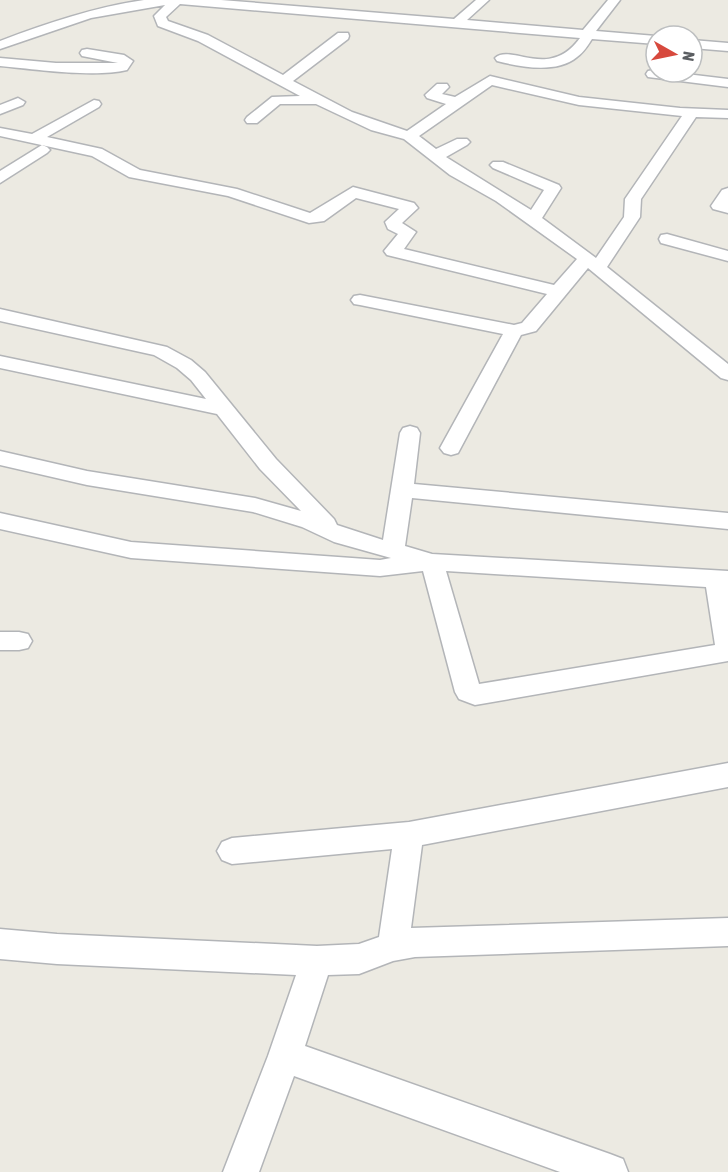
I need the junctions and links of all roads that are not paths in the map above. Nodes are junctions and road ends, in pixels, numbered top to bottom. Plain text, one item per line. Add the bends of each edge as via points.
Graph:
1 (177, 0) edge
2 (483, 0) edge
3 (614, 0) edge
4 (132, 2) edge
5 (457, 23) junction
6 (588, 34) junction
7 (343, 36) dead end
8 (644, 39) edge
9 (0, 45) edge
10 (704, 45) edge
11 (728, 47) edge
12 (87, 53) dead end
13 (502, 58) dead end
14 (0, 62) edge
15 (704, 79) edge
16 (285, 80) junction
17 (728, 82) edge
18 (442, 87) dead end
19 (473, 90) junction
20 (321, 101) junction
21 (18, 102) dead end
22 (456, 102) junction
23 (519, 102) dead end
24 (94, 104) dead end
25 (0, 110) edge
26 (692, 113) junction
27 (728, 114) edge
28 (252, 120) dead end
29 (409, 136) junction
30 (1, 139) edge
31 (462, 142) dead end
32 (37, 145) junction
33 (435, 156) junction
34 (498, 165) dead end
35 (0, 178) edge
36 (728, 193) edge
37 (728, 208) edge
38 (533, 220) junction
39 (667, 239) dead end
40 (728, 256) edge
41 (592, 263) junction
42 (559, 292) junction
43 (360, 300) dead end
44 (0, 315) edge
45 (514, 331) junction
46 (0, 362) edge
47 (728, 374) edge
48 (224, 409) junction
49 (410, 433) dead end
50 (451, 448) dead end
51 (0, 458) edge
52 (400, 490) junction
53 (0, 521) edge
54 (728, 521) edge
55 (335, 532) junction
56 (393, 550) junction
57 (432, 562) junction
58 (723, 580) edge
59 (728, 775) edge
60 (409, 835) junction
61 (232, 851) dead end
62 (728, 933) edge
63 (0, 944) edge
64 (393, 946) junction
65 (317, 961) junction
66 (285, 1056) junction
67 (241, 1172) edge
68 (610, 1172) edge

1 - 4 street
1 - 5 street
1 - 16 street via 160,16 162,23 203,38
2 - 5 street
3 - 6 street
4 - 9 street
5 - 6 street
6 - 8 street
6 - 13 street via 571,57 565,59 534,64
7 - 16 street
10 - 11 street
12 - 14 street via 126,61 116,68
15 - 17 street
16 - 20 street
18 - 22 street via 432,95
19 - 22 street
19 - 23 street
19 - 26 street via 496,80 579,101
20 - 28 street via 277,100
20 - 29 street via 376,127
21 - 25 street
22 - 29 street
24 - 32 street
26 - 27 street
26 - 41 street via 633,199 632,217
29 - 33 street
30 - 32 street
31 - 33 street
32 - 35 street
32 - 42 street via 97,152 135,174 231,192 309,218 318,217 353,192 408,206 393,222 408,232 393,251
33 - 38 street
34 - 38 street via 553,188
36 - 37 street via 719,206
38 - 41 street
39 - 40 street
41 - 42 street
41 - 47 street
42 - 45 street via 529,327
43 - 45 street
44 - 48 street via 160,351 184,363
45 - 50 street
46 - 48 street
48 - 55 street via 268,464
49 - 52 street
51 - 55 street via 87,478 255,505
52 - 54 street
52 - 56 street
53 - 57 street via 131,550 380,568
55 - 56 street
56 - 57 street
57 - 58 street
57 - 58 street via 468,692 475,695 723,653 728,649
59 - 60 street
60 - 61 street
60 - 64 street
62 - 64 street via 415,942
63 - 65 street
64 - 65 street via 359,959
65 - 66 street
66 - 67 street
66 - 68 street

